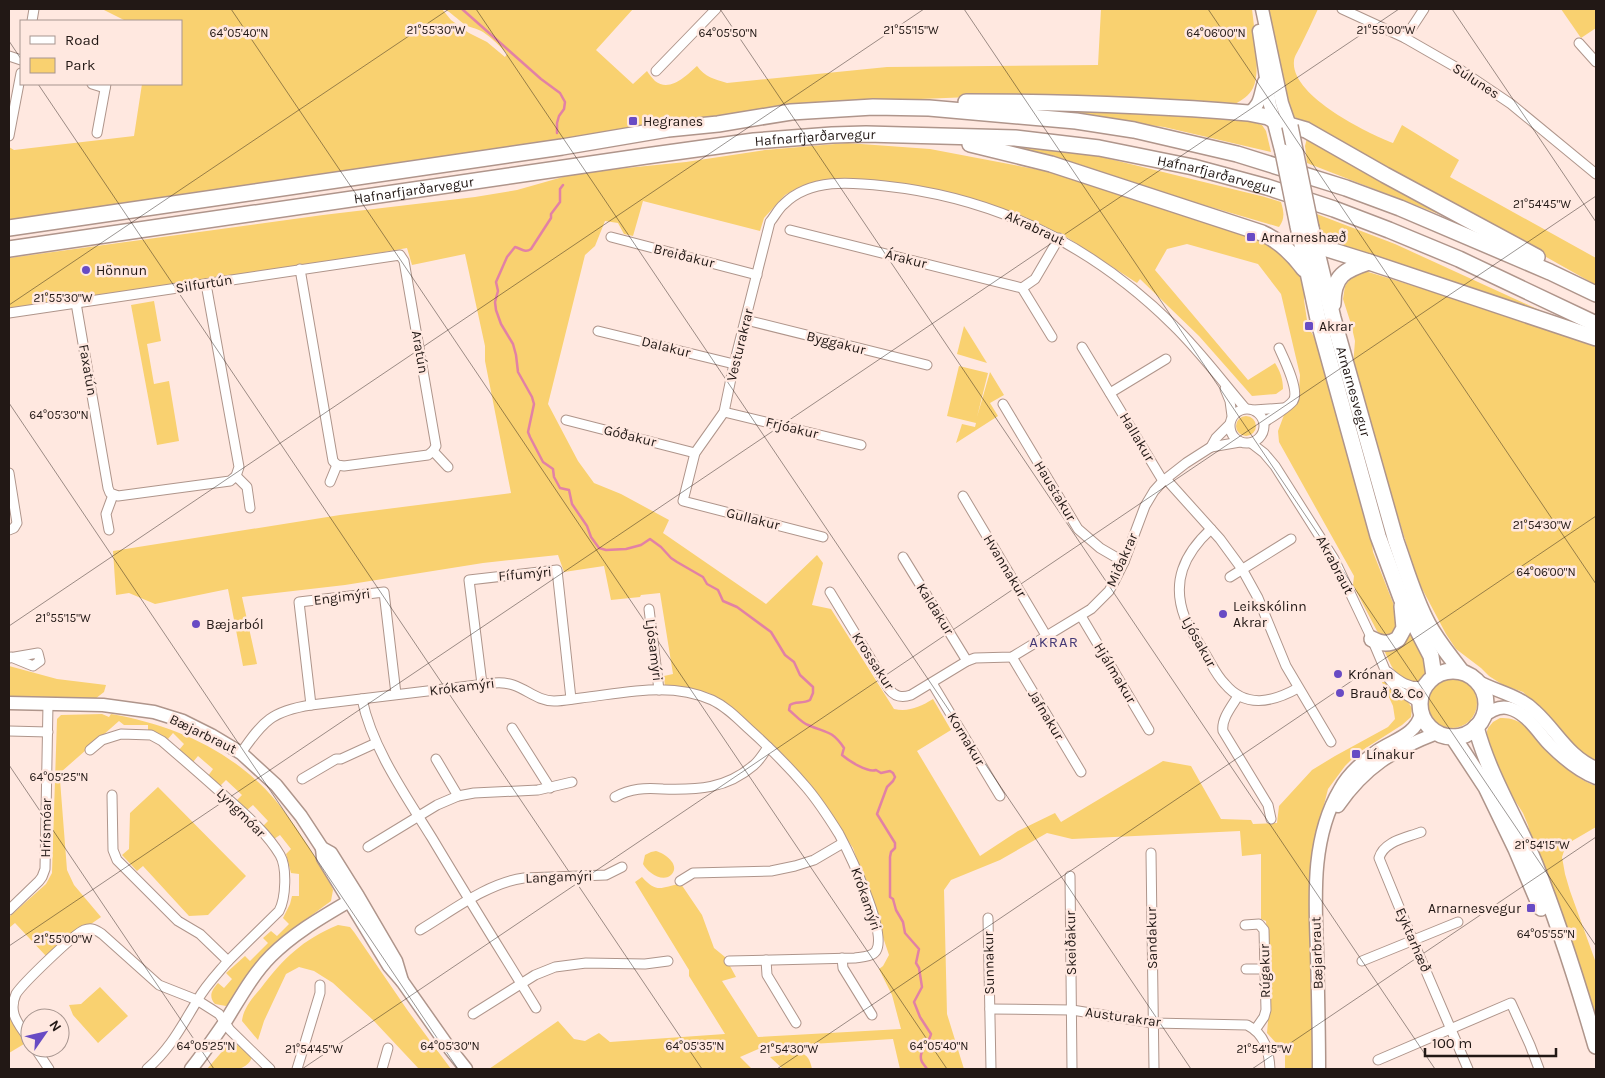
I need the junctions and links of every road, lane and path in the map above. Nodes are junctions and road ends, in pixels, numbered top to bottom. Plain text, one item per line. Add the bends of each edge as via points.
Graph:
1 (716, 9) edge
2 (1256, 9) edge
3 (1262, 9) edge
4 (1342, 9) edge
5 (1424, 9) edge
6 (1405, 38) junction
7 (1580, 43) dead end
8 (1596, 62) edge
9 (656, 71) dead end
10 (1265, 77) junction
11 (20, 78) edge
12 (106, 86) edge
13 (929, 108) junction
14 (1248, 113) junction
15 (1274, 121) junction
16 (1290, 126) junction
17 (97, 133) dead end
18 (927, 135) junction
19 (9, 136) edge
20 (1596, 174) edge
21 (799, 192) joint
22 (1304, 227) junction
23 (9, 228) edge
24 (790, 230) dead end
25 (1262, 233) junction
26 (611, 237) dead end
27 (1058, 238) junction
28 (1308, 243) junction
29 (9, 249) edge
30 (400, 255) joint
31 (1369, 262) junction
32 (300, 269) junction
33 (1307, 273) junction
34 (757, 275) junction
35 (206, 284) junction
36 (1582, 286) junction
37 (1022, 288) junction
38 (1596, 294) edge
39 (76, 303) junction
40 (9, 313) edge
41 (1332, 318) junction
42 (746, 320) junction
43 (1596, 324) edge
44 (598, 331) dead end
45 (1052, 337) dead end
46 (1596, 338) edge
47 (1082, 347) dead end
48 (1279, 348) dead end
49 (1166, 359) dead end
50 (734, 364) junction
51 (927, 365) dead end
52 (1222, 382) junction
53 (1110, 393) junction
54 (1003, 404) dead end
55 (1283, 408) junction
56 (1249, 409) junction
57 (724, 412) junction
58 (566, 420) dead end
59 (1231, 421) junction
60 (1264, 422) junction
61 (1261, 436) junction
62 (1240, 442) junction
63 (1251, 443) junction
64 (861, 445) dead end
65 (1211, 447) junction
66 (434, 451) junction
67 (695, 453) junction
68 (338, 465) junction
69 (1275, 466) junction
70 (448, 467) dead end
71 (9, 473) edge
72 (236, 476) junction
73 (1165, 480) junction
74 (330, 482) dead end
75 (113, 495) junction
76 (963, 496) dead end
77 (683, 501) joint
78 (250, 508) dead end
79 (1211, 529) junction
80 (9, 530) edge
81 (109, 530) dead end
82 (823, 537) dead end
83 (1290, 539) dead end
84 (903, 557) dead end
85 (1124, 562) junction
86 (1242, 568) junction
87 (1230, 577) dead end
88 (830, 592) dead end
89 (1401, 598) junction
90 (649, 609) dead end
91 (1081, 616) junction
92 (1047, 637) junction
93 (1372, 640) junction
94 (1012, 657) junction
95 (967, 661) junction
96 (1384, 669) junction
97 (1461, 671) junction
98 (1429, 681) junction
99 (1477, 681) junction
100 (932, 683) junction
101 (482, 684) junction
102 (1298, 688) junction
103 (659, 690) junction
104 (396, 694) junction
105 (1238, 696) junction
106 (362, 699) junction
107 (571, 699) junction
108 (9, 703) edge
109 (48, 704) junction
110 (311, 705) junction
111 (1420, 709) junction
112 (1480, 722) junction
113 (512, 728) dead end
114 (1149, 730) dead end
115 (9, 731) edge
116 (48, 732) junction
117 (1437, 733) junction
118 (1453, 737) junction
119 (1332, 742) dead end
120 (376, 743) junction
121 (768, 747) junction
122 (90, 750) dead end
123 (241, 753) junction
124 (436, 760) dead end
125 (1596, 768) edge
126 (1081, 772) dead end
127 (1596, 778) edge
128 (302, 779) dead end
129 (572, 782) dead end
130 (550, 788) junction
131 (112, 795) dead end
132 (458, 796) junction
133 (1000, 796) dead end
134 (615, 797) dead end
135 (419, 817) junction
136 (1271, 819) dead end
137 (1421, 832) dead end
138 (1321, 837) junction
139 (843, 843) junction
140 (368, 847) dead end
141 (1151, 853) dead end
142 (622, 866) dead end
143 (1070, 876) dead end
144 (680, 881) dead end
145 (354, 898) junction
146 (470, 900) junction
147 (9, 910) edge
148 (988, 918) dead end
149 (1458, 922) dead end
150 (1245, 925) dead end
151 (420, 930) dead end
152 (1412, 940) junction
153 (842, 958) junction
154 (766, 960) junction
155 (228, 961) junction
156 (668, 961) dead end
157 (1362, 961) dead end
158 (729, 962) dead end
159 (1246, 969) dead end
160 (1265, 969) junction
161 (521, 984) junction
162 (320, 985) dead end
163 (197, 1000) junction
164 (1583, 1003) junction
165 (536, 1008) dead end
166 (990, 1009) junction
167 (1072, 1010) junction
168 (473, 1014) dead end
169 (872, 1015) dead end
170 (225, 1021) junction
171 (796, 1023) dead end
172 (1153, 1024) junction
173 (20, 1025) edge
174 (1256, 1030) junction
175 (1451, 1030) junction
176 (1596, 1046) edge
177 (388, 1048) dead end
178 (42, 1058) edge
179 (1378, 1060) dead end
180 (49, 1069) edge
181 (147, 1069) edge
182 (191, 1069) edge
183 (270, 1069) edge
184 (297, 1069) edge
185 (382, 1069) edge
186 (466, 1069) edge
187 (991, 1069) edge
188 (1072, 1069) edge
189 (1154, 1069) edge
190 (1270, 1069) edge
191 (1319, 1069) edge
192 (1468, 1069) edge
193 (1539, 1069) edge

1 - 9 street
2 - 10 street, Arnarnesvegur
3 - 16 street, Arnarnesvegur
4 - 6 street, Súlunes
5 - 6 street
6 - 20 street, Súlunes via 1491,90
7 - 8 street
10 - 14 street via 1259,102
10 - 15 street, Arnarnesvegur
11 - 19 street
12 - 17 street
13 - 14 main road via 961,102 1052,102
13 - 23 main road, Hafnarfjarðarvegur via 873,107 791,112
13 - 36 main road, Hafnarfjarðarvegur via 1076,121 1134,130 1237,154 1400,208
14 - 15 main road
15 - 16 main road
15 - 22 main road, Arnarnesvegur, bridge
16 - 22 main road, Arnarnesvegur, bridge
16 - 36 main road via 1306,130 1554,267
18 - 25 main road via 1051,164
18 - 29 main road, Hafnarfjarðarvegur via 832,135 702,148
18 - 43 main road, Hafnarfjarðarvegur via 1064,143 1227,176 1389,230 1460,259
21 - 27 street, Akrabraut via 814,186 872,184 932,192 1005,214
21 - 34 street, Vesturakrar via 783,204 770,222
22 - 28 main road, Arnarnesvegur
24 - 37 street, Árakur
25 - 28 main road
25 - 33 main road via 1282,244
26 - 34 street, Breiðakur
27 - 37 street via 1035,279
27 - 52 street, Akrabraut via 1092,257 1135,290 1192,344
28 - 31 main road
28 - 33 main road, Arnarnesvegur
28 - 41 main road, Arnarnesvegur
30 - 32 street, Silfurtún
30 - 66 street, Aratún via 404,261 436,446
31 - 41 main road via 1350,268 1338,279 1333,292
31 - 46 main road
32 - 35 street, Silfurtún
32 - 68 street via 332,458
33 - 89 main road, Arnarnesvegur via 1364,491
34 - 42 street, Vesturakrar
35 - 39 street, Silfurtún
35 - 72 street via 239,467
36 - 38 main road, Hafnarfjarðarvegur
37 - 45 street
39 - 40 street, Silfurtún
39 - 75 street, Faxatún via 108,488
41 - 97 main road, Arnarnesvegur via 1380,489 1409,577 1428,624
42 - 50 street, Vesturakrar
42 - 51 street, Byggakur
44 - 50 street, Dalakur
47 - 53 street, Hallakur
48 - 55 street via 1295,394
49 - 53 street
50 - 57 street, Vesturakrar
52 - 56 street, Akrabraut
52 - 59 street, Akrabraut via 1230,401
53 - 73 street, Hallakur
54 - 85 street, Haustakur via 1078,530
55 - 56 street
55 - 60 street
56 - 59 street via 1240,410
56 - 60 street
57 - 64 street, Frjóakur
57 - 67 street, Vesturakrar
58 - 67 street, Góðakur
59 - 62 street via 1232,435
59 - 65 street, Miðakrar
60 - 61 street
61 - 63 street
61 - 69 street, Akrabraut
62 - 63 street
62 - 65 street, Miðakrar
63 - 69 street, Akrabraut
65 - 73 street, Miðakrar
66 - 68 street via 428,455
66 - 70 street
67 - 77 street, Vesturakrar
68 - 74 street
69 - 93 street, Akrabraut via 1334,559
71 - 80 street via 17,522
72 - 75 street via 230,481
72 - 78 street via 247,486
73 - 79 street
73 - 85 street, Miðakrar via 1145,506
75 - 81 street via 106,514
76 - 92 street, Hvannakur
77 - 82 street, Gullakur
79 - 86 street
79 - 105 street, Ljósakur via 1191,551 1183,566 1180,604 1218,676
83 - 86 street
84 - 95 street, Kaldakur
85 - 91 street, Miðakrar via 1109,591
86 - 87 street
86 - 102 street
88 - 100 street, Krossakur via 891,692 906,697
89 - 93 main road via 1404,628 1400,637 1387,643
89 - 98 main road, Arnarnesvegur via 1431,656
90 - 103 street, Ljósamýri
91 - 92 street, Miðakrar
91 - 114 street, Hjálmakur
92 - 94 street, Miðakrar
93 - 96 street, Akrabraut
94 - 95 street, Miðakrar
94 - 126 street, Jafnakur
95 - 100 street, Miðakrar
96 - 98 street via 1405,685 1413,687
96 - 111 street, Akrabraut via 1398,690 1416,701
97 - 98 main road via 1443,672
97 - 99 main road, Arnarnesvegur
98 - 111 main road, Arnarnesvegur via 1420,695
99 - 112 main road via 1486,708
99 - 125 street via 1523,702 1566,747 1583,762
100 - 133 street, Kornakur
101 - 104 street, Krókamýri
101 - 107 street, Krókamýri via 506,682 549,700
101 - 107 street, Fífumýri via 469,580 557,570
102 - 105 street via 1267,700
102 - 119 street
103 - 107 street, Krókamýri
103 - 121 street, Krókamýri via 685,691 713,701 729,711
104 - 106 street, Krókamýri
104 - 110 street, Engimýri via 384,592 299,602
105 - 136 street via 1224,720 1223,731 1268,805
106 - 110 street, Krókamýri
106 - 120 street
108 - 109 street, Bæjarbraut
109 - 116 street, Hrísmóar
109 - 123 street, Bæjarbraut via 103,705 154,712 183,721
110 - 123 street, Krókamýri via 287,709 266,721
111 - 117 main road via 1430,728
111 - 138 street, Bæjarbraut via 1420,720 1411,732 1359,765 1341,787 1328,810
112 - 118 main road via 1465,734
112 - 127 street via 1491,710 1508,708 1531,723 1567,761
112 - 164 main road via 1487,762 1535,863
113 - 130 street
115 - 116 street
116 - 147 street, Hrísmóar via 45,873
117 - 118 main road
117 - 138 street, Bæjarbraut via 1402,749 1367,771 1343,799
118 - 164 main road via 1499,812
120 - 128 street via 338,758
120 - 135 street
121 - 134 street via 755,764 721,785 691,789 637,789
121 - 139 street, Krókamýri via 807,788
122 - 155 street, Lyngmóar via 115,735 155,736 246,815 280,855 284,878 282,906
123 - 145 street, Bæjarbraut via 276,785 301,816 322,848 323,858
124 - 132 street
129 - 130 street
130 - 132 street
131 - 155 street via 113,850 117,860 178,921 200,934
132 - 135 street
135 - 140 street
135 - 146 street
137 - 152 street, Eyktarhæð via 1389,844 1380,858
138 - 191 street, Bæjarbraut via 1315,897
139 - 144 street via 814,860 795,866 771,871 693,873
139 - 153 street, Krókamýri via 870,904 879,941 873,954
141 - 172 street, Sandakur
142 - 146 street, Langamýri via 606,875 513,879
143 - 167 street, Skeiðakur
145 - 170 street via 297,934 271,956
145 - 186 street, Bæjarbraut via 388,966
146 - 151 street, Langamýri
146 - 161 street
148 - 166 street, Sunnakur
149 - 152 street
150 - 160 street, Rúgakur via 1256,924 1263,928
152 - 157 street
152 - 175 street, Eyktarhæð
153 - 154 street, Krókamýri
153 - 169 street via 843,968
154 - 158 street, Krókamýri
154 - 171 street via 767,974
155 - 163 street, Lyngmóar
156 - 161 street via 555,967
159 - 160 street
160 - 174 street, Rúgakur via 1266,1010
161 - 165 street
161 - 168 street
162 - 184 street
163 - 170 street via 211,1007
163 - 173 street via 159,985 91,928 77,934 16,994 12,1012
163 - 181 street, Lyngmóar via 170,1045
164 - 176 main road
166 - 167 street, Austurakrar
166 - 187 street, Sunnakur
167 - 172 street, Austurakrar
167 - 188 street, Skeiðakur
170 - 182 street
170 - 183 street via 230,1030
172 - 174 street, Austurakrar via 1247,1025
172 - 189 street, Sandakur
174 - 190 street via 1267,1046
175 - 179 street
175 - 192 street, Eyktarhæð
175 - 193 street via 1511,1003
177 - 185 street
178 - 180 street

